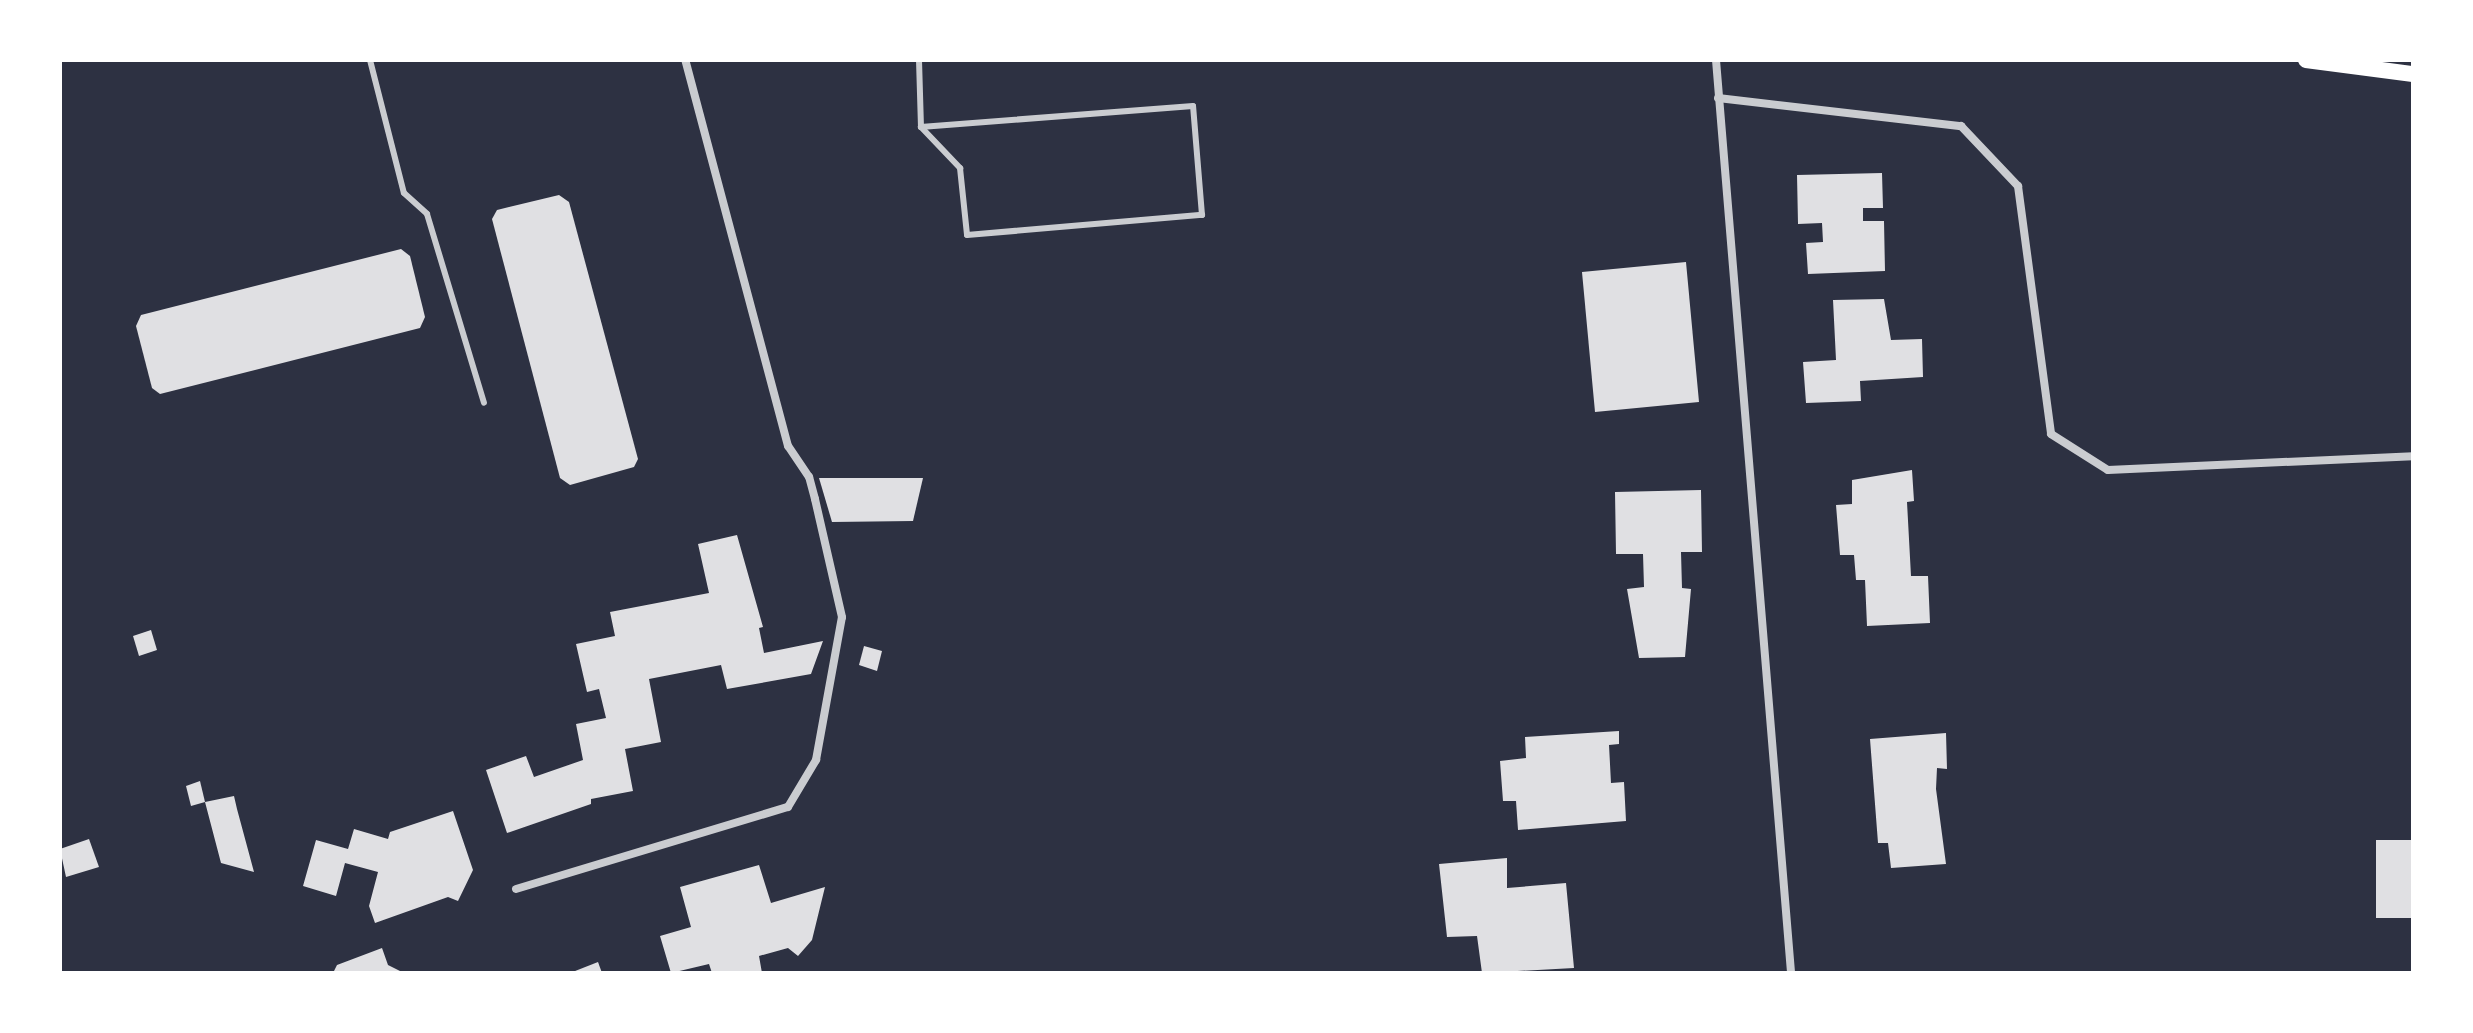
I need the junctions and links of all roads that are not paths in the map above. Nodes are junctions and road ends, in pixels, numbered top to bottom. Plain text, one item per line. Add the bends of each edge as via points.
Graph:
1 (370, 60) edge
2 (685, 60) edge
3 (919, 60) edge
4 (1716, 60) edge
5 (2306, 60) edge
6 (2413, 74) edge
7 (1718, 98) junction
8 (921, 127) junction
9 (484, 403) dead end
10 (2413, 456) edge
11 (516, 889) dead end
12 (1791, 973) edge

1 - 9 lane via 404,193 427,214
2 - 11 street via 776,385 788,446 809,477 842,617 816,760 788,807
3 - 8 lane
4 - 7 street
5 - 6 main road
7 - 10 street via 1961,126 2018,186 2051,434 2108,470
7 - 12 street
8 - 8 lane via 960,168 967,235 1202,215 1193,106

